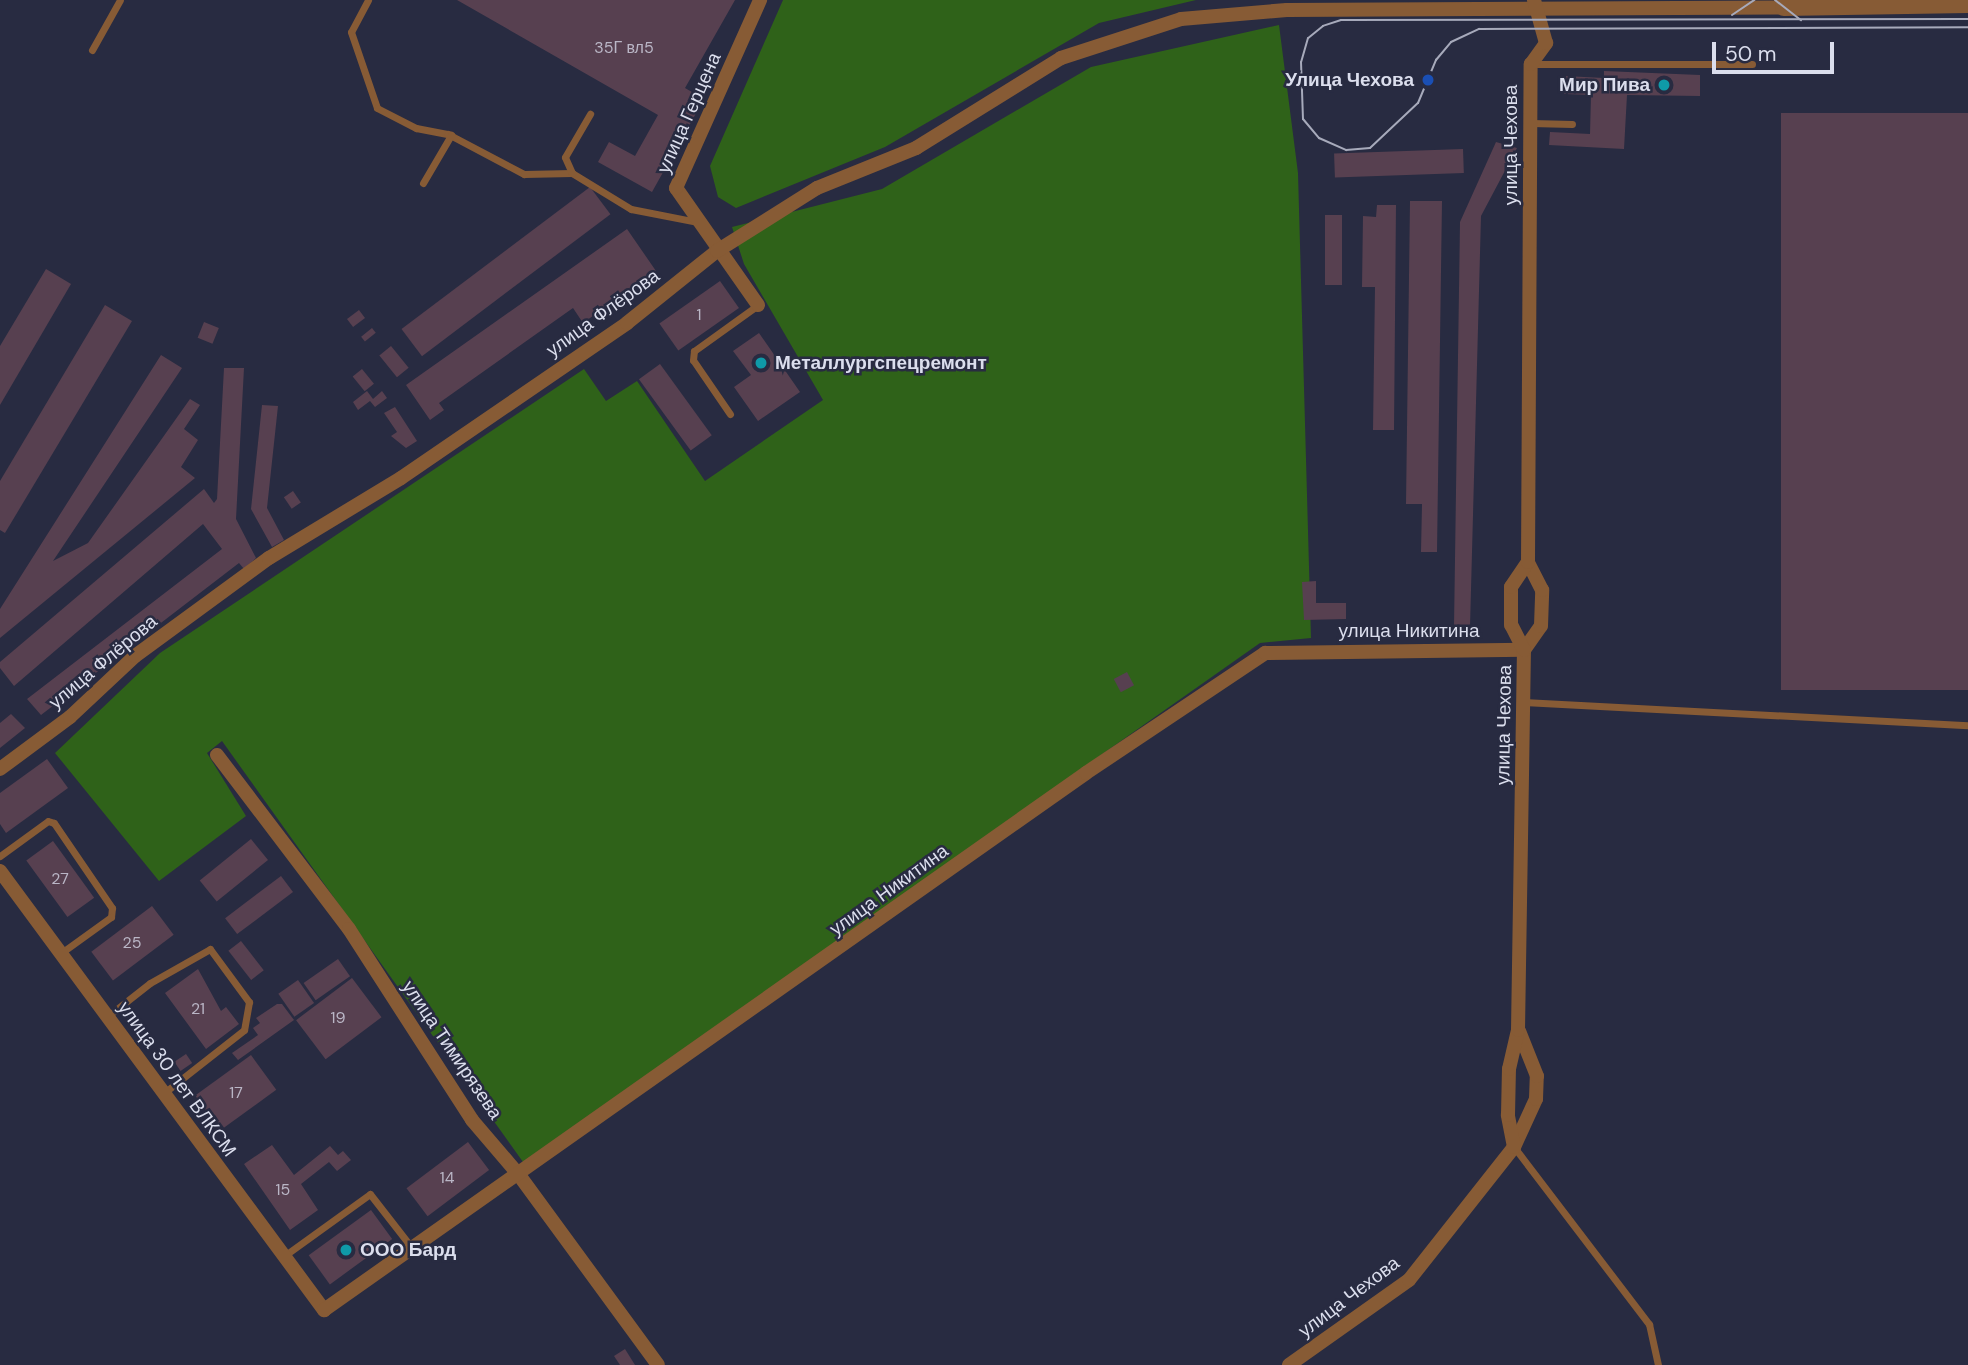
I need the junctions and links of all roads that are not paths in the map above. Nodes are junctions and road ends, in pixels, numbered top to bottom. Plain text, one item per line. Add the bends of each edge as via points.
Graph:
1 (120, 0) edge
2 (368, 0) edge
3 (760, 0) edge
4 (1784, 3) edge
5 (1394, 4) edge
6 (1968, 4) edge
7 (1536, 5) edge
8 (92, 50) dead end
9 (1531, 64) junction
10 (1752, 64) dead end
11 (590, 114) dead end
12 (1531, 123) junction
13 (1572, 124) dead end
14 (450, 135) junction
15 (572, 173) junction
16 (423, 183) dead end
17 (698, 222) junction
18 (717, 251) junction
19 (758, 305) joint
20 (730, 414) dead end
21 (1528, 562) junction
22 (1524, 650) junction
23 (1523, 702) junction
24 (1968, 725) edge
25 (217, 755) dead end
26 (0, 769) edge
27 (0, 856) edge
28 (0, 871) edge
29 (61, 953) junction
30 (107, 1016) junction
31 (1518, 1030) junction
32 (164, 1093) junction
33 (1514, 1147) junction
34 (519, 1175) junction
35 (413, 1248) junction
36 (284, 1256) junction
37 (324, 1310) joint
38 (658, 1365) edge
39 (1289, 1365) edge
40 (1658, 1365) edge

1 - 8 lane
2 - 14 lane via 351,32 377,108 416,128
3 - 17 street, улица Герцена via 676,188
4 - 6 street
4 - 7 street, улица Флёрова
5 - 7 street, улица Флёрова
5 - 18 street, улица Флёрова via 1181,19 1061,58 916,148 817,188
7 - 9 street, улица Чехова via 1546,43
9 - 10 lane
9 - 12 street, улица Чехова
11 - 15 lane via 565,157
12 - 13 lane
12 - 21 street, улица Чехова
14 - 15 lane via 524,174
14 - 16 lane
15 - 17 lane via 631,209
17 - 18 street, улица Герцена
18 - 19 street, улица Герцена
18 - 26 street, улица Флёрова via 627,323 401,478 269,558 135,656 70,717
19 - 20 lane via 694,351 693,360
21 - 22 street, улица Чехова via 1511,587 1511,625
21 - 22 street via 1542,590 1541,626
22 - 23 street, улица Чехова
22 - 34 street, улица Никитина via 1265,653 1086,773
23 - 24 lane
23 - 31 street, улица Чехова
25 - 34 street, улица Тимирязева via 349,929 472,1119
27 - 29 lane via 48,821 54,822 112,908 111,917
28 - 29 street, улица 30 лет ВЛКСМ
29 - 30 street, улица 30 лет ВЛКСМ
30 - 32 street, улица 30 лет ВЛКСМ
30 - 32 lane via 149,984 210,949 242,991 249,1002 244,1030
31 - 33 street, улица Чехова via 1509,1081 1508,1115
31 - 33 street via 1537,1076 1530,1118
32 - 36 street, улица 30 лет ВЛКСМ
33 - 39 street, улица Чехова via 1409,1280
33 - 40 lane via 1649,1324
34 - 35 street, улица Никитина
34 - 38 street, улица Тимирязева
35 - 36 lane via 370,1194
35 - 37 street, улица Никитина
36 - 37 street, улица 30 лет ВЛКСМ

